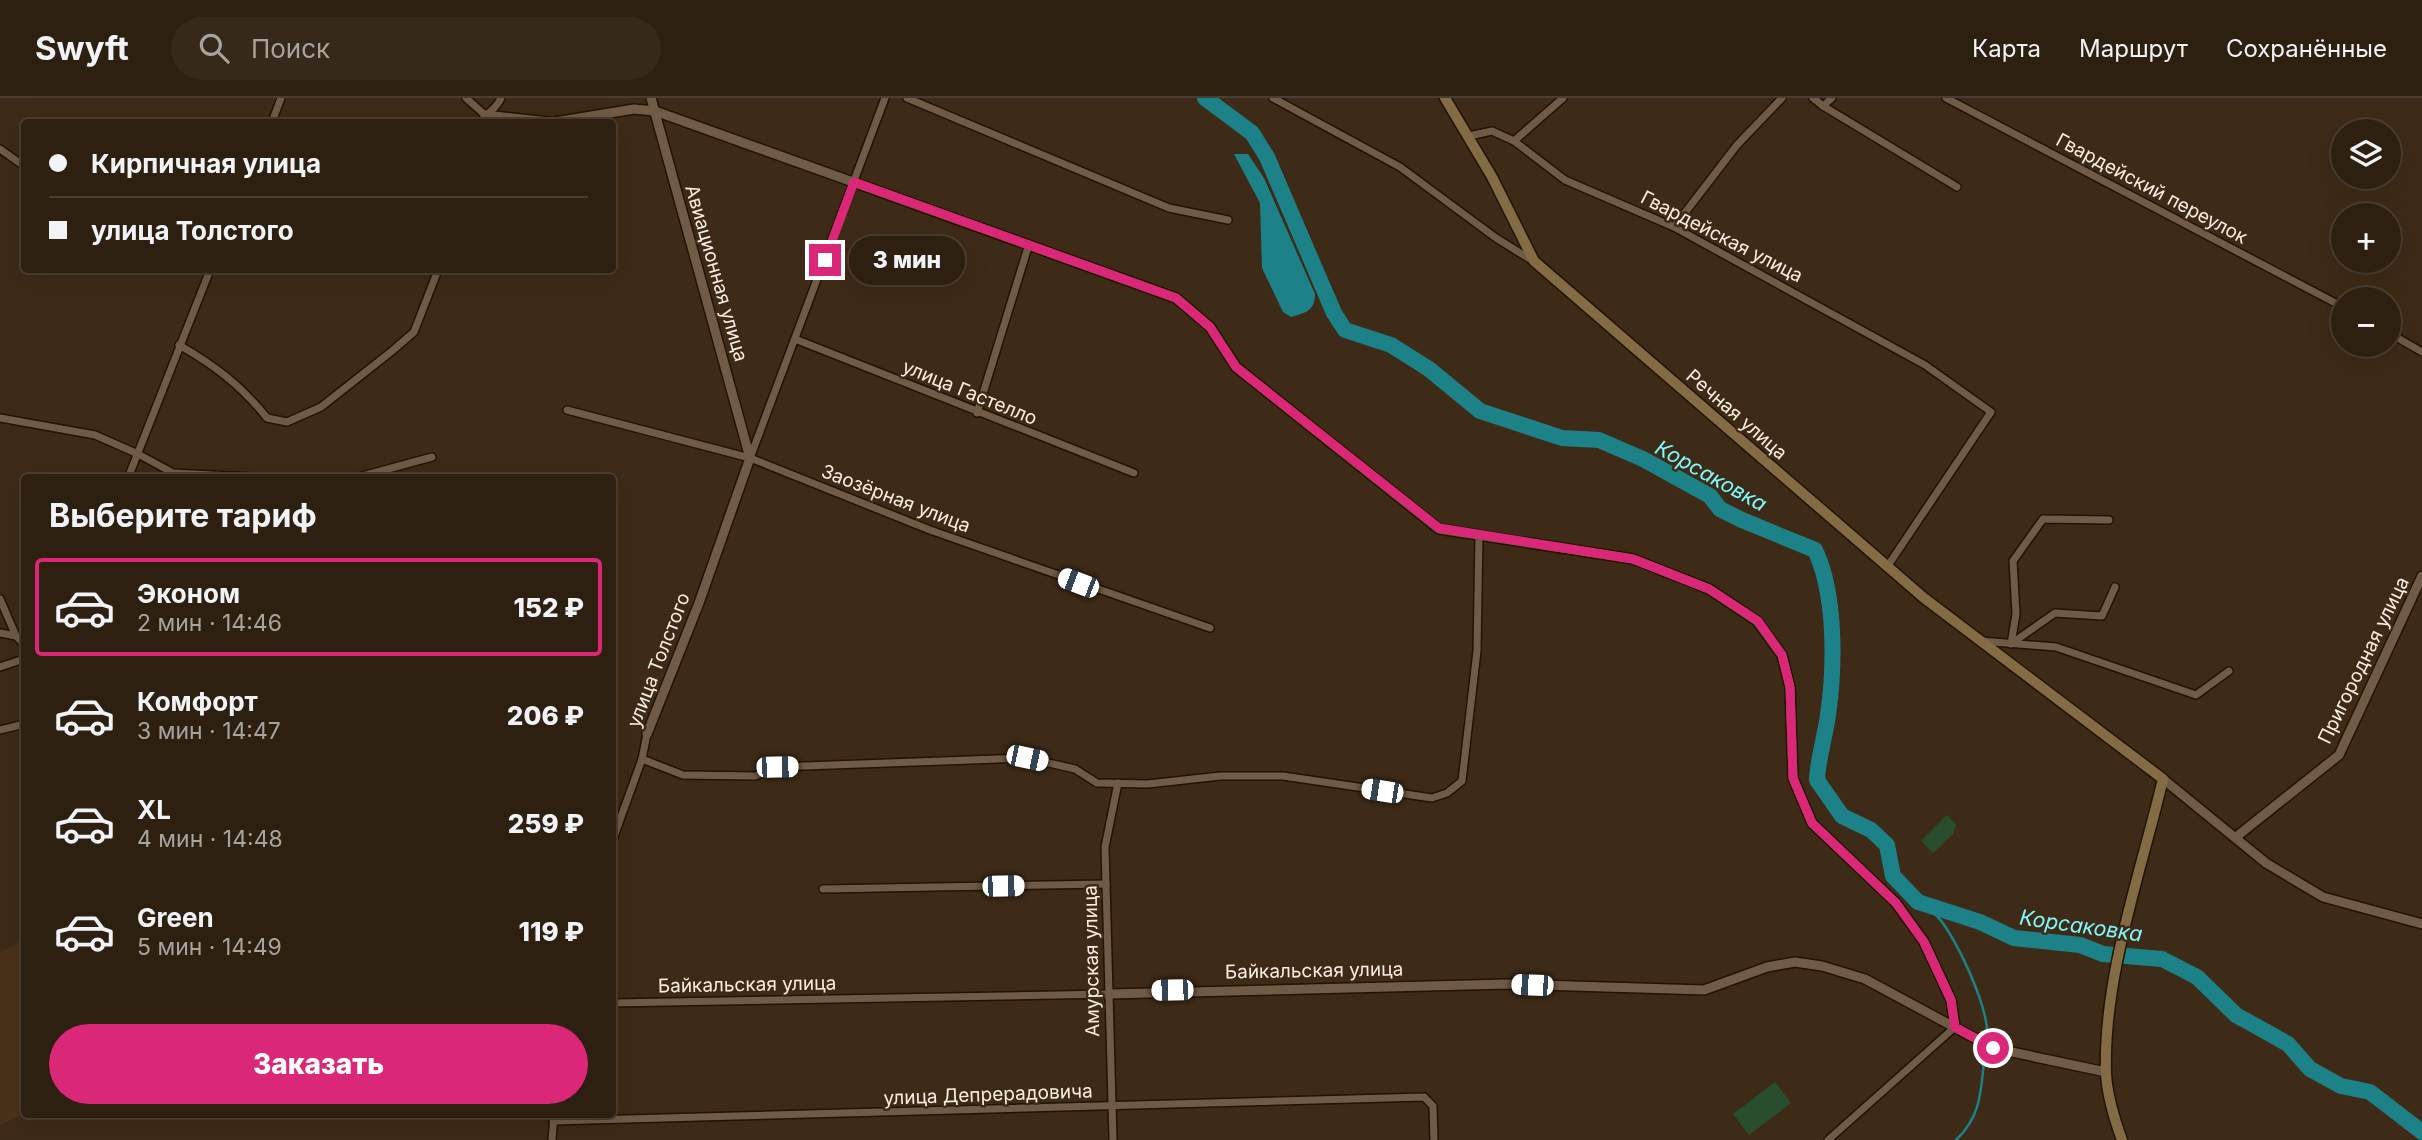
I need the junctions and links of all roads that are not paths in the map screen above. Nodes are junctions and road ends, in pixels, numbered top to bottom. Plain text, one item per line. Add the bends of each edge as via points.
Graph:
1 (281, 98) edge
2 (466, 98) edge
3 (501, 98) edge
4 (651, 98) edge
5 (885, 98) edge
6 (907, 98) edge
7 (1273, 98) edge
8 (1445, 98) edge
9 (1563, 98) edge
10 (1782, 98) edge
11 (1813, 98) edge
12 (1832, 98) edge
13 (1946, 98) edge
14 (1964, 98) edge
15 (1823, 106) junction
16 (1959, 106) junction
17 (655, 111) junction
18 (273, 119) edge
19 (483, 119) edge
20 (572, 119) edge
21 (1469, 135) junction
22 (1514, 141) junction
23 (0, 149) edge
24 (21, 164) edge
25 (854, 182) junction
26 (1957, 187) dead end
27 (1227, 220) dead end
28 (1674, 227) junction
29 (1029, 244) junction
30 (1534, 261) junction
31 (209, 273) edge
32 (437, 273) edge
33 (2331, 301) edge
34 (795, 339) junction
35 (2401, 340) edge
36 (179, 345) junction
37 (2422, 352) edge
38 (567, 410) dead end
39 (977, 414) junction
40 (0, 418) edge
41 (138, 453) junction
42 (432, 457) dead end
43 (750, 458) junction
44 (1134, 473) dead end
45 (130, 474) edge
46 (171, 474) edge
47 (370, 474) edge
48 (2109, 520) dead end
49 (1479, 535) junction
50 (1887, 567) junction
51 (2422, 576) edge
52 (2115, 587) dead end
53 (0, 599) edge
54 (1210, 628) dead end
55 (0, 633) edge
56 (16, 636) junction
57 (21, 641) edge
58 (1981, 641) junction
59 (2011, 644) junction
60 (21, 660) edge
61 (0, 667) edge
62 (2229, 671) dead end
63 (21, 725) edge
64 (0, 730) edge
65 (647, 734) joint
66 (642, 759) junction
67 (2163, 779) junction
68 (1118, 783) junction
69 (616, 831) edge
70 (2236, 836) junction
71 (1106, 884) junction
72 (823, 888) dead end
73 (2422, 924) edge
74 (1109, 994) junction
75 (616, 1003) edge
76 (1955, 1027) junction
77 (2106, 1072) junction
78 (1112, 1106) junction
79 (616, 1117) edge
80 (554, 1118) edge
81 (552, 1140) edge
82 (1112, 1140) edge
83 (1434, 1140) edge
84 (1828, 1140) edge
85 (2122, 1140) edge

1 - 18 street
2 - 19 street
3 - 19 street
4 - 17 street, Авиационная улица
5 - 25 street, улица Толстого
6 - 27 street via 1169,208
7 - 30 street, Речная улица via 1401,167
8 - 21 main road
9 - 22 street
10 - 28 street via 1737,145
11 - 15 street
12 - 15 street
13 - 16 street, Гвардейский переулок
14 - 16 street
15 - 26 street
16 - 33 street, Гвардейский переулок
17 - 20 street via 634,108
17 - 25 street
17 - 43 street, Авиационная улица
21 - 22 street, Гвардейская улица via 1492,131
21 - 30 main road
22 - 28 street, Гвардейская улица via 1565,180
23 - 24 street
25 - 29 street
25 - 34 street, улица Толстого
28 - 50 street, Гвардейская улица via 1925,365 1991,412
29 - 39 street
29 - 49 street via 1176,298 1210,327 1236,367 1361,469 1439,528
30 - 50 main road, Речная улица
31 - 36 street
32 - 36 street via 414,332 321,407 287,422 267,418 216,366
34 - 39 street, улица Гастелло
34 - 43 street, улица Толстого
35 - 37 street
36 - 41 street
38 - 43 street, Заозёрная улица
39 - 44 street, улица Гастелло
40 - 41 street via 95,435
41 - 45 street
41 - 46 street
42 - 47 street
43 - 54 street, Заозёрная улица via 930,530
43 - 65 street, улица Толстого
48 - 59 street via 2043,519 2027,538 2013,561 2016,614
49 - 68 street, улица Толстого via 1477,651 1462,781 1447,793 1432,798 1283,776
49 - 76 street via 1633,559 1709,589 1758,621 1782,655 1790,687 1793,778 1812,823 1896,903 1924,942 1951,1000
50 - 58 main road, Речная улица
51 - 70 street, Пригородная улица via 2339,755
52 - 59 street via 2102,616 2055,613
53 - 56 street
55 - 56 street
56 - 57 street
58 - 59 street
58 - 67 main road, Речная улица
59 - 62 street via 2056,647 2196,695
60 - 61 street
63 - 64 street
65 - 66 street, улица Толстого
66 - 68 street, улица Толстого via 683,775 755,776 777,767 1027,758 1075,769 1097,783
66 - 69 street
67 - 70 street
67 - 77 main road via 2116,970
68 - 71 street, Амурская улица via 1105,847
70 - 73 street via 2266,863 2323,897
71 - 72 street
71 - 74 street, Амурская улица
74 - 75 street, Байкальская улица
74 - 76 street, Байкальская улица via 1507,984 1704,989 1795,962 1865,979
74 - 78 street, Амурская улица
76 - 77 street, Байкальская улица via 2010,1053
76 - 84 street
77 - 85 main road
78 - 79 street, улица Депрерадовича
78 - 82 street, Амурская улица
78 - 83 street, улица Депрерадовича via 1424,1097 1433,1106
80 - 81 street

